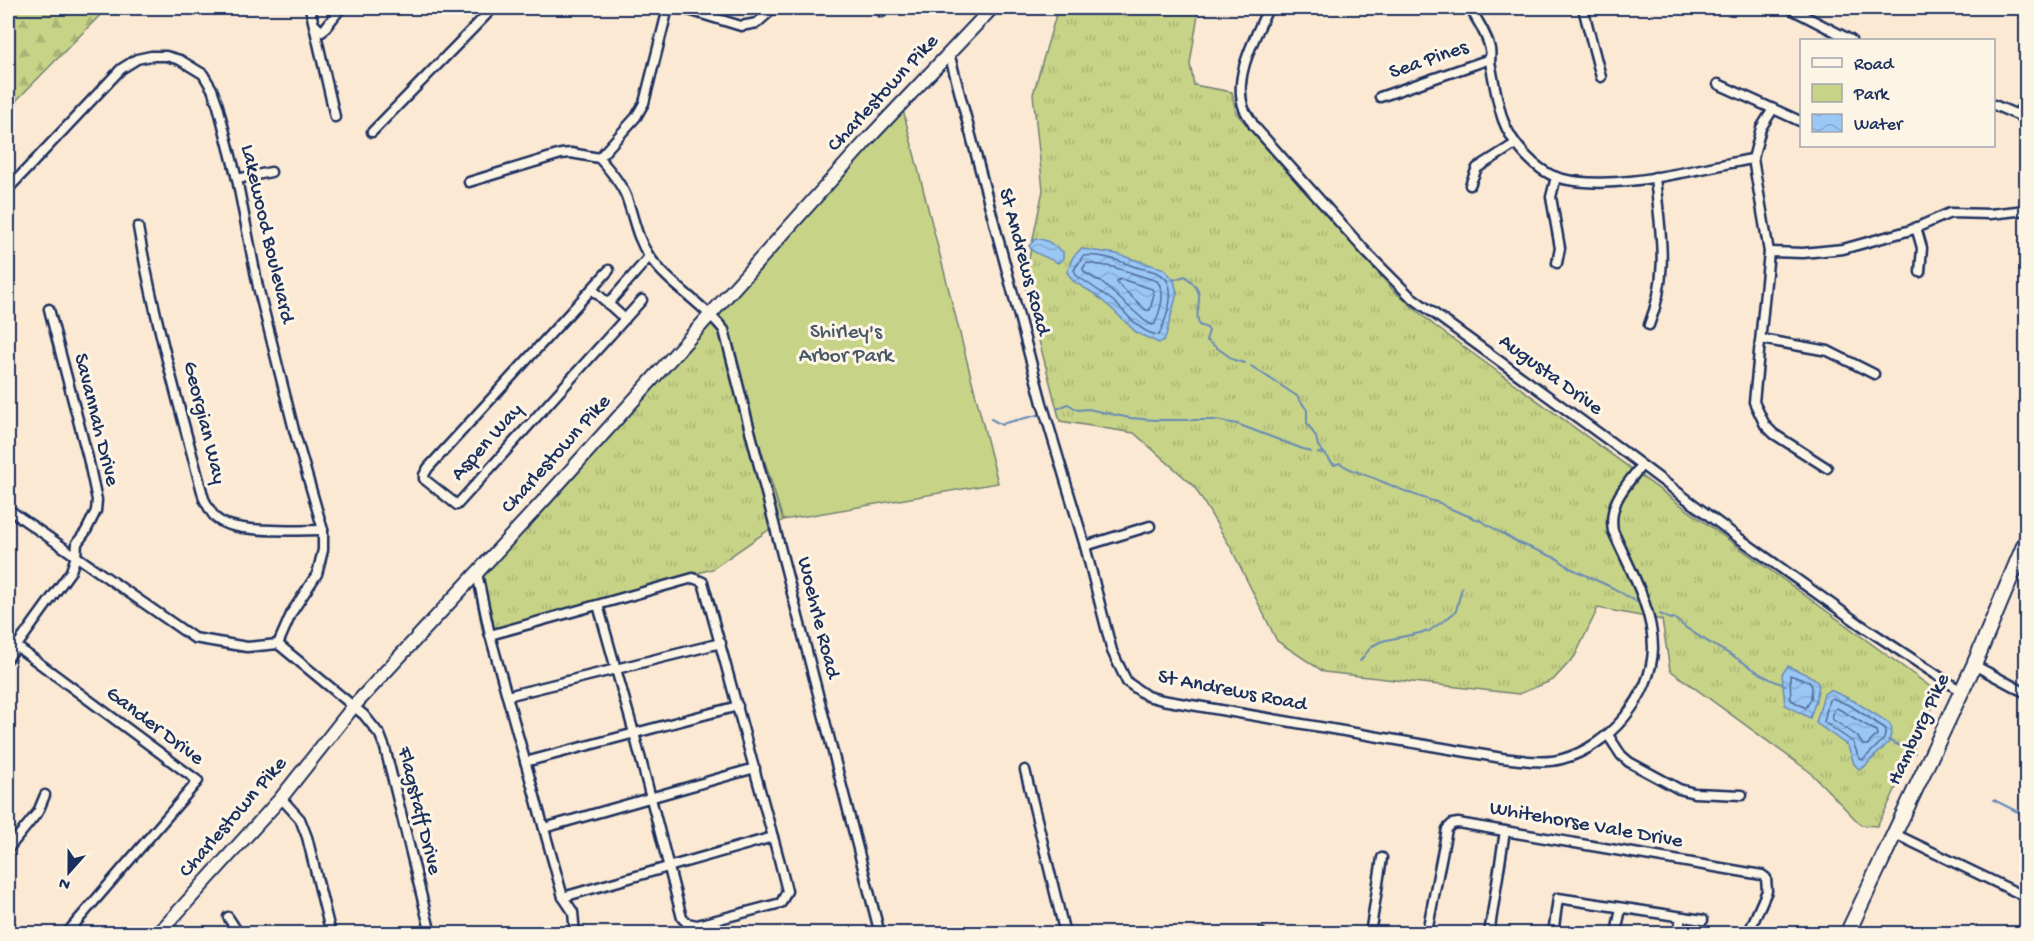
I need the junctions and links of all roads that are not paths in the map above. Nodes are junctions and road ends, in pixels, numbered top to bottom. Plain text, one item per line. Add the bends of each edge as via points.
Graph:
1 (310, 8) edge
2 (341, 8) edge
3 (492, 8) edge
4 (668, 8) edge
5 (682, 8) edge
6 (774, 8) edge
7 (992, 8) edge
8 (1268, 8) edge
9 (1470, 8) edge
10 (1583, 8) edge
11 (1795, 8) edge
12 (315, 25) junction
13 (1849, 39) edge
14 (949, 53) junction
15 (1490, 59) junction
16 (1601, 77) dead end
17 (1718, 84) dead end
18 (1380, 97) dead end
19 (2026, 102) edge
20 (1995, 105) edge
21 (1773, 109) junction
22 (335, 117) dead end
23 (2023, 118) edge
24 (1800, 121) edge
25 (372, 132) dead end
26 (1515, 144) junction
27 (599, 158) junction
28 (1753, 159) junction
29 (272, 172) dead end
30 (1557, 177) junction
31 (1655, 177) junction
32 (237, 179) junction
33 (469, 182) dead end
34 (1470, 185) dead end
35 (8, 189) edge
36 (2026, 210) edge
37 (138, 227) dead end
38 (1916, 227) junction
39 (1769, 252) junction
40 (651, 259) junction
41 (1557, 263) dead end
42 (609, 270) dead end
43 (1920, 272) dead end
44 (592, 289) junction
45 (642, 300) dead end
46 (610, 305) junction
47 (49, 309) dead end
48 (712, 315) junction
49 (625, 319) junction
50 (1649, 325) dead end
51 (1761, 339) junction
52 (1874, 374) dead end
53 (1641, 466) junction
54 (1827, 468) dead end
55 (8, 509) edge
56 (1150, 526) dead end
57 (323, 530) junction
58 (2026, 541) edge
59 (1086, 546) junction
60 (76, 556) junction
61 (477, 573) junction
62 (598, 605) junction
63 (490, 634) junction
64 (721, 643) junction
65 (278, 644) junction
66 (16, 646) junction
67 (8, 658) edge
68 (1974, 665) junction
69 (617, 669) junction
70 (1961, 691) junction
71 (2026, 693) edge
72 (507, 696) junction
73 (353, 706) junction
74 (738, 706) junction
75 (634, 733) junction
76 (1608, 735) junction
77 (525, 762) junction
78 (754, 768) junction
79 (1025, 770) dead end
80 (45, 795) dead end
81 (1742, 795) dead end
82 (651, 797) junction
83 (281, 798) junction
84 (544, 828) junction
85 (1505, 831) junction
86 (1895, 834) junction
87 (773, 837) junction
88 (8, 849) edge
89 (1382, 858) dead end
90 (668, 866) junction
91 (563, 897) junction
92 (2026, 897) edge
93 (1621, 908) junction
94 (228, 916) dead end
95 (1681, 917) junction
96 (1703, 920) dead end
97 (8, 924) edge
98 (1427, 932) edge
99 (17, 933) edge
100 (66, 933) edge
101 (158, 933) edge
102 (239, 933) edge
103 (331, 933) edge
104 (431, 933) edge
105 (575, 933) edge
106 (880, 933) edge
107 (1065, 933) edge
108 (1370, 933) edge
109 (1489, 933) edge
110 (1553, 933) edge
111 (1616, 933) edge
112 (1678, 933) edge
113 (1748, 933) edge
114 (1847, 933) edge

1 - 12 street
2 - 12 street via 322,32
3 - 25 street
4 - 27 street via 644,103
5 - 6 street via 741,26 757,23
7 - 14 street, Charlestown Pike
8 - 53 street, Augusta Drive via 1242,76 1245,109 1254,126 1410,296
9 - 15 street via 1488,41
10 - 16 street
11 - 13 street via 1792,10
12 - 22 street
14 - 48 street, Charlestown Pike via 811,201
14 - 59 street, St Andrews Road via 1042,403
15 - 18 street, Sea Pines
15 - 26 street via 1503,121
17 - 21 street
19 - 23 street via 2018,113
20 - 23 street
21 - 24 street
21 - 28 street via 1761,128
26 - 30 street via 1536,165
26 - 34 street via 1478,168
27 - 33 street via 561,154
27 - 40 street via 625,194 638,240
28 - 31 street
28 - 39 street
29 - 32 street
30 - 31 street via 1600,182
30 - 41 street via 1551,196 1560,248
31 - 50 street via 1663,260 1660,294
32 - 35 street, Lakewood Boulevard via 218,106 203,74 180,60 151,56 121,69
32 - 57 street, Lakewood Boulevard via 258,287
36 - 38 street via 1950,213
37 - 57 street, Georgian Way via 177,396 210,511 230,525 280,531
38 - 39 street via 1843,249
38 - 43 street via 1922,248
39 - 51 street
40 - 46 street
40 - 48 street
42 - 44 street, Aspen Way
44 - 46 street
44 - 49 street, Aspen Way via 428,468 424,479 457,505
45 - 49 street, Aspen Way
46 - 49 street
47 - 60 street, Savannah Drive via 97,500 96,511 77,543
48 - 61 street, Charlestown Pike
48 - 106 street, Woehrle Road via 724,330
51 - 52 street via 1828,351
51 - 54 street via 1754,402 1759,415 1774,434
53 - 70 street, Augusta Drive via 1851,618
53 - 76 street, St Andrews Road via 1618,498 1611,519 1644,603 1652,660 1640,695
55 - 60 street
56 - 59 street
57 - 65 street, Lakewood Boulevard via 317,574 292,612
58 - 68 main road, Hamburg Pike
59 - 76 street, St Andrews Road via 1112,651 1127,682 1147,696 1502,758 1560,760
60 - 65 street via 194,638 247,647
60 - 66 street, Savannah Drive via 71,571
61 - 63 street
61 - 73 street, Charlestown Pike
62 - 63 street
62 - 64 street via 699,579 705,586
62 - 69 street
63 - 72 street
64 - 69 street
64 - 74 street
65 - 73 street
66 - 67 street, Savannah Drive
66 - 100 street, Gander Drive via 198,781
68 - 70 main road, Hamburg Pike
68 - 71 street
69 - 72 street
69 - 75 street
70 - 86 main road, Hamburg Pike
72 - 77 street
73 - 83 street, Charlestown Pike
73 - 104 street, Flagstaff Drive via 372,723 385,748
74 - 75 street
74 - 78 street
75 - 77 street
75 - 82 street
76 - 81 street via 1629,762 1679,789
77 - 84 street
78 - 82 street
78 - 87 street
79 - 107 street
80 - 88 street via 38,812
82 - 84 street
82 - 90 street
83 - 101 street, Charlestown Pike
83 - 103 street via 300,819 307,837
84 - 91 street
85 - 98 street, Whitehorse Vale Drive via 1458,823 1447,829
85 - 109 street
85 - 113 street, Whitehorse Vale Drive via 1761,875 1766,878 1767,891
86 - 92 street
86 - 114 main road, Hamburg Pike
87 - 90 street
87 - 90 street via 787,891 779,904 691,924 682,918
89 - 108 street
90 - 91 street
91 - 105 street via 573,912
93 - 95 street
93 - 110 street via 1558,898
93 - 111 street
94 - 102 street
95 - 96 street
95 - 112 street
97 - 99 street

